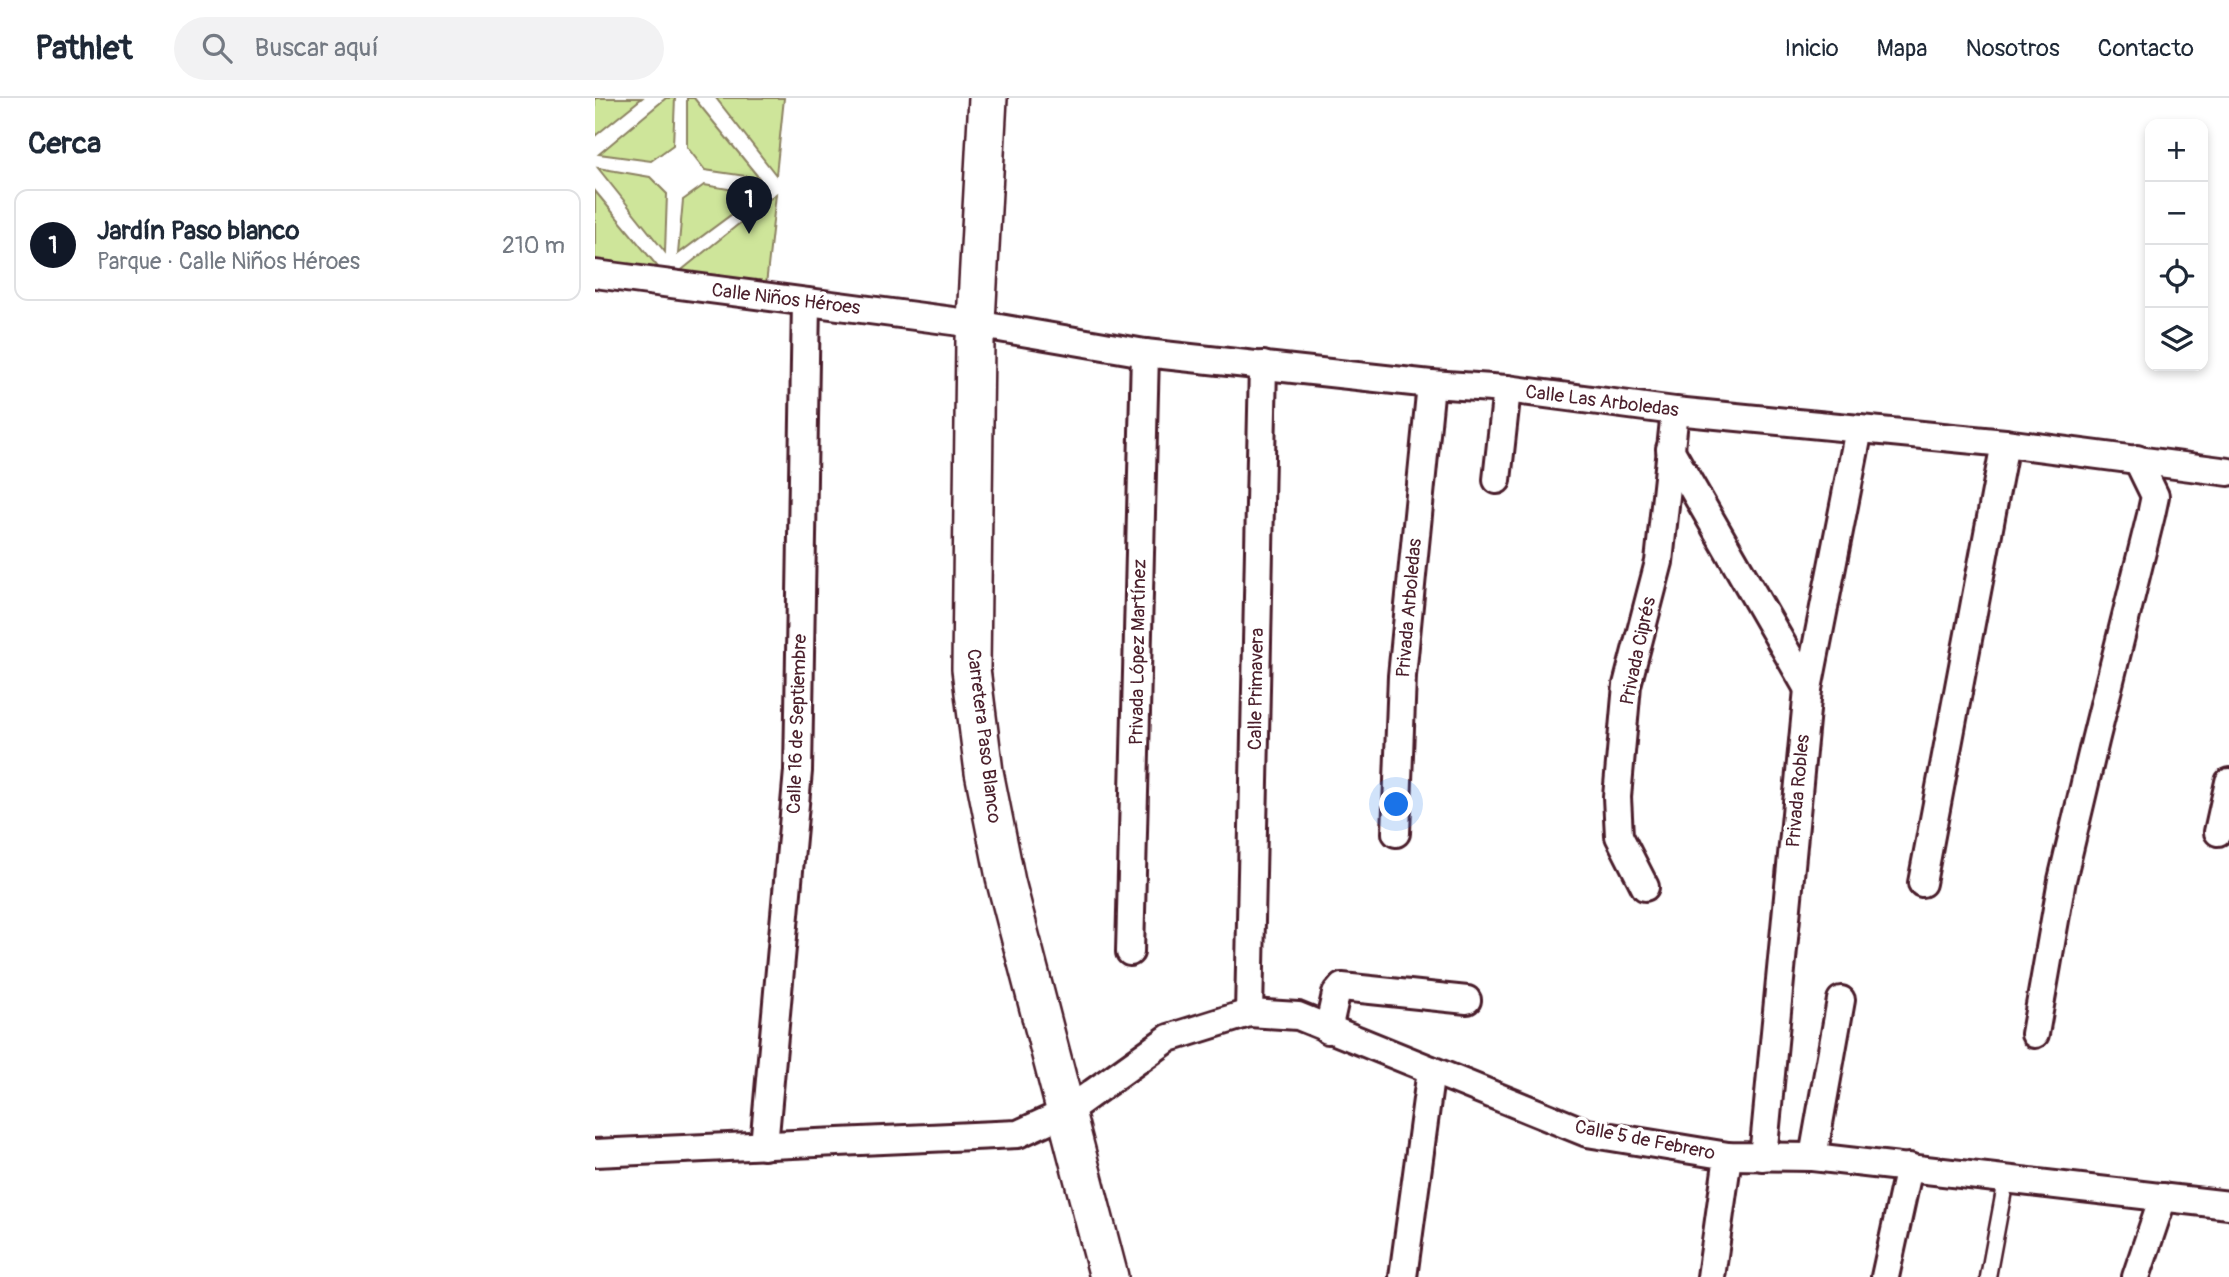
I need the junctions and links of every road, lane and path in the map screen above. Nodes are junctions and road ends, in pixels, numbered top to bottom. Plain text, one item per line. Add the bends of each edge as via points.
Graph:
1 (988, 98) edge
2 (595, 274) edge
3 (806, 302) junction
4 (976, 324) junction
5 (1145, 353) junction
6 (1263, 365) junction
7 (1431, 384) junction
8 (1507, 389) junction
9 (1675, 411) junction
10 (1859, 429) junction
11 (2005, 443) junction
12 (1670, 449) junction
13 (2137, 458) junction
14 (2229, 472) edge
15 (1497, 480) dead end
16 (1808, 689) junction
17 (2229, 782) edge
18 (2218, 832) dead end
19 (1395, 833) dead end
20 (1922, 883) dead end
21 (1645, 887) dead end
22 (1131, 952) dead end
23 (1467, 1000) dead end
24 (1841, 1000) dead end
25 (1249, 1013) junction
26 (1328, 1030) junction
27 (2035, 1034) dead end
28 (1431, 1070) junction
29 (1066, 1112) junction
30 (764, 1146) junction
31 (595, 1153) edge
32 (1728, 1156) junction
33 (1763, 1157) junction
34 (1813, 1157) junction
35 (1909, 1167) junction
36 (2006, 1180) junction
37 (2163, 1197) junction
38 (2229, 1205) edge
39 (1109, 1277) edge
40 (1403, 1277) edge
41 (1711, 1277) edge
42 (1885, 1277) edge
43 (1988, 1277) edge
44 (2136, 1277) edge

1 - 4 main road, Carretera Paso Blanco
2 - 3 street, Calle Niños Héroes
3 - 4 street, Calle Niños Héroes
3 - 30 street, Calle 16 de Septiembre via 798,771
4 - 5 street, Calle Las Arboledas
4 - 29 main road, Carretera Paso Blanco via 971,669 984,772 1006,881
5 - 6 street, Calle Las Arboledas
5 - 22 street, Privada López Martínez
6 - 7 street, Calle Las Arboledas
6 - 25 street, Calle Primavera
7 - 8 street, Calle Las Arboledas
7 - 19 street, Privada Arboledas via 1402,676
8 - 9 street, Calle Las Arboledas
8 - 15 street
9 - 10 street, Calle Las Arboledas
9 - 12 street, Privada Ciprés
10 - 11 street, Calle Las Arboledas
10 - 16 street, Privada Robles
11 - 13 street, Calle Las Arboledas
11 - 20 street
12 - 16 street
12 - 21 street, Privada Ciprés via 1659,562 1627,685 1617,797 1619,836
13 - 14 street, Calle Las Arboledas
13 - 27 street via 2155,496 2065,867
16 - 33 street, Privada Robles
17 - 18 street
23 - 26 street via 1342,987 1336,993
24 - 34 street
25 - 26 street, Calle 5 de Febrero via 1298,1016
25 - 29 street, Calle 5 de Febrero via 1169,1038
26 - 28 street, Calle 5 de Febrero
28 - 32 street, Calle 5 de Febrero via 1587,1133
28 - 40 street
29 - 30 street via 1017,1134
29 - 39 main road, Carretera Paso Blanco
30 - 31 street
32 - 33 street, Calle 5 de Febrero
32 - 41 street
33 - 34 street, Calle 5 de Febrero
34 - 35 street, Calle 5 de Febrero
35 - 36 street, Calle 5 de Febrero
35 - 42 street
36 - 37 street, Calle 5 de Febrero
36 - 43 lane
37 - 38 street, Calle 5 de Febrero
37 - 44 street

